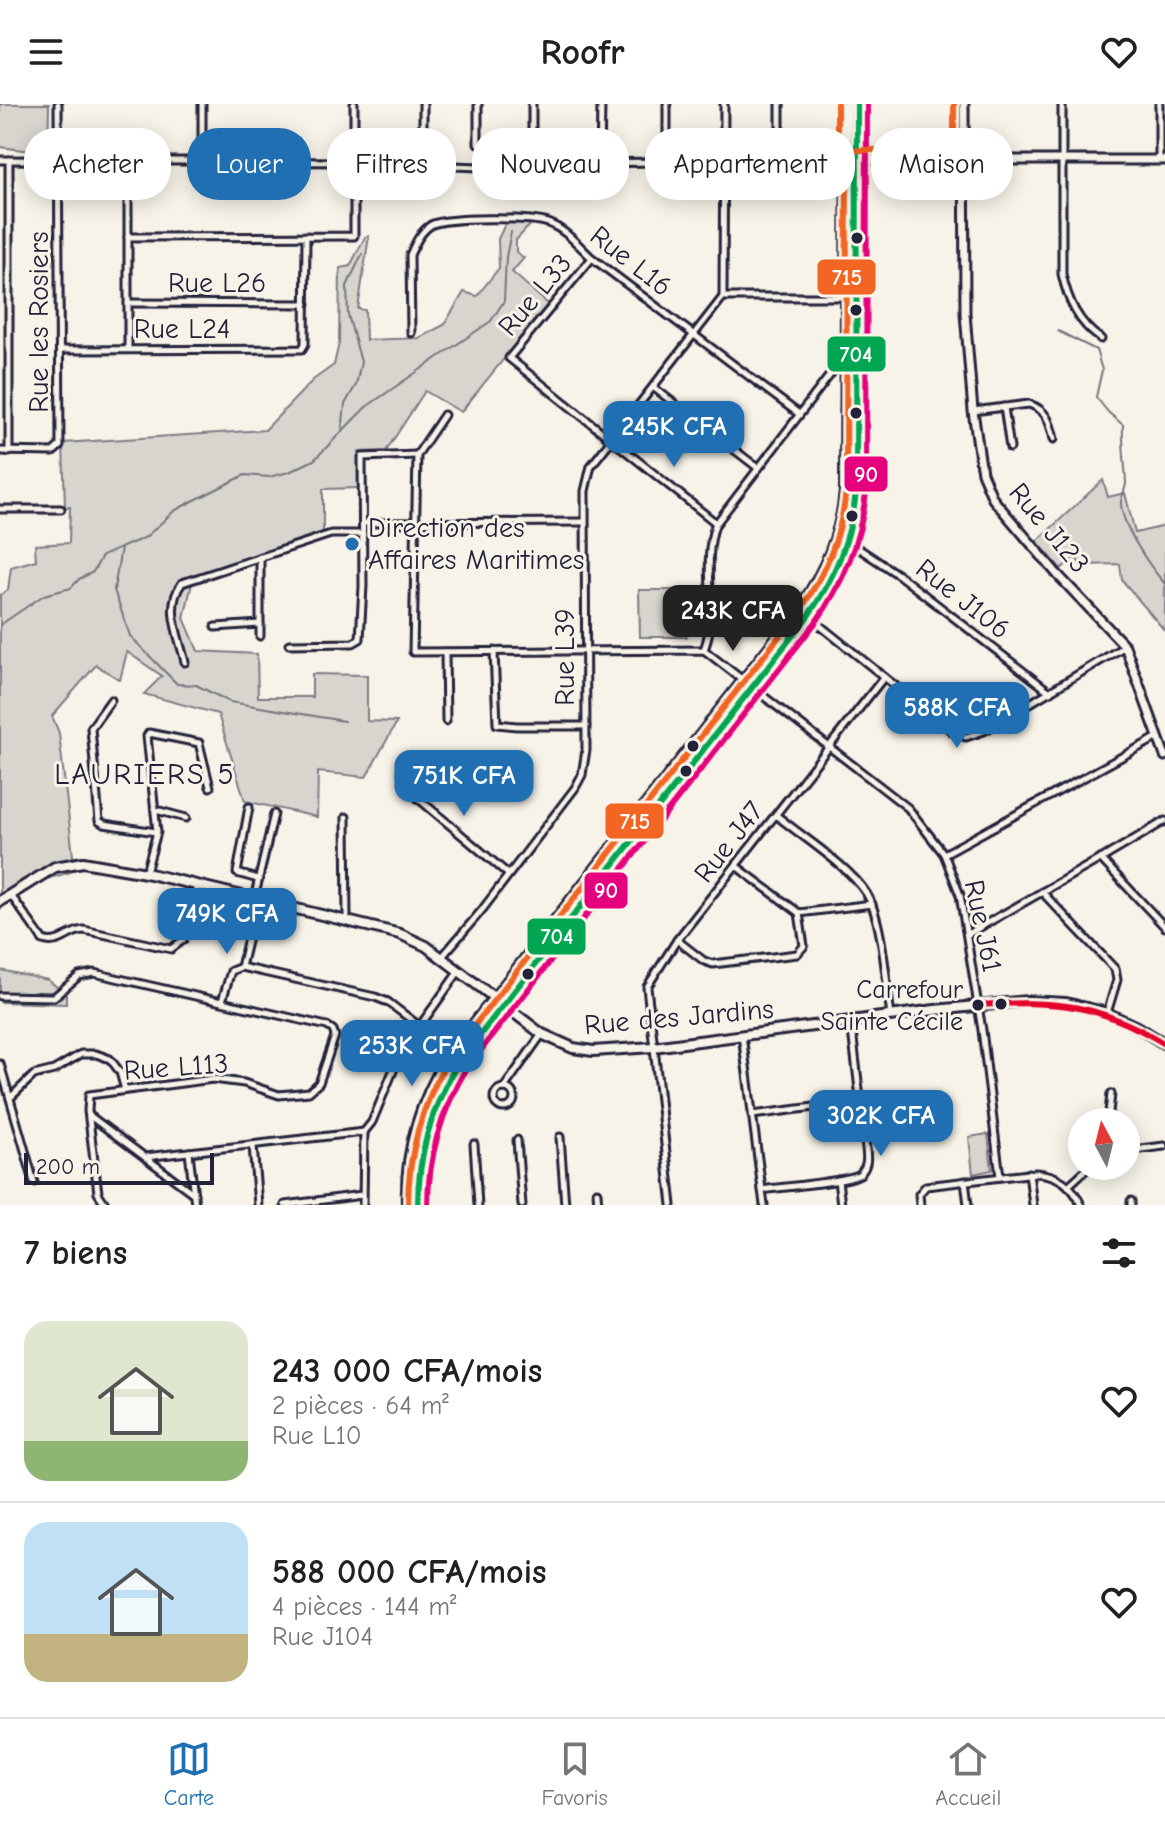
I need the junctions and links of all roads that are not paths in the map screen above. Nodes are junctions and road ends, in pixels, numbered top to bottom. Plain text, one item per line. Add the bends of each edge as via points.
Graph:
1 (58, 104) edge
2 (202, 104) edge
3 (354, 104) edge
4 (423, 104) edge
5 (478, 104) edge
6 (532, 104) edge
7 (601, 104) edge
8 (667, 104) edge
9 (724, 104) edge
10 (780, 104) edge
11 (847, 104) edge
12 (857, 104) edge
13 (964, 104) edge
14 (1062, 104) edge
15 (1159, 104) edge
16 (58, 128) edge
17 (202, 128) edge
18 (354, 128) edge
19 (423, 128) edge
20 (478, 128) edge
21 (532, 128) edge
22 (601, 128) edge
23 (667, 128) edge
24 (724, 128) edge
25 (780, 128) edge
26 (849, 128) edge
27 (855, 128) edge
28 (964, 128) edge
29 (0, 160) edge
30 (9, 160) junction
31 (24, 160) edge
32 (1013, 160) edge
33 (1062, 160) junction
34 (1162, 160) edge
35 (58, 200) edge
36 (128, 200) edge
37 (354, 200) edge
38 (723, 200) edge
39 (850, 200) edge
40 (852, 200) edge
41 (964, 200) edge
42 (0, 235) edge
43 (8, 235) junction
44 (306, 236) junction
45 (128, 237) junction
46 (592, 258) junction
47 (723, 297) junction
48 (846, 297) junction
49 (129, 303) junction
50 (306, 304) junction
51 (411, 333) dead end
52 (695, 335) junction
53 (1101, 339) dead end
54 (847, 345) junction
55 (128, 349) junction
56 (60, 350) junction
57 (653, 387) junction
58 (1004, 407) junction
59 (973, 411) junction
60 (799, 414) junction
61 (444, 415) dead end
62 (613, 438) junction
63 (1054, 439) dead end
64 (1010, 448) dead end
65 (0, 451) edge
66 (9, 452) junction
67 (417, 455) junction
68 (758, 468) junction
69 (0, 509) edge
70 (61, 509) dead end
71 (414, 521) junction
72 (583, 522) junction
73 (363, 523) junction
74 (716, 524) junction
75 (363, 534) junction
76 (849, 542) junction
77 (260, 557) junction
78 (808, 616) junction
79 (260, 624) junction
80 (215, 627) dead end
81 (260, 636) dead end
82 (289, 644) dead end
83 (1125, 646) junction
84 (704, 650) junction
85 (494, 651) junction
86 (586, 651) junction
87 (445, 652) junction
88 (185, 662) dead end
89 (884, 677) junction
90 (744, 679) junction
91 (752, 685) junction
92 (1050, 692) junction
93 (111, 700) dead end
94 (446, 721) dead end
95 (586, 726) junction
96 (1162, 736) edge
97 (829, 746) junction
98 (1165, 756) edge
99 (402, 771) dead end
100 (210, 787) dead end
101 (249, 807) dead end
102 (156, 810) junction
103 (274, 814) dead end
104 (776, 815) junction
105 (346, 817) dead end
106 (186, 818) dead end
107 (1165, 821) edge
108 (157, 832) junction
109 (944, 854) junction
110 (1101, 859) junction
111 (736, 866) junction
112 (146, 873) junction
113 (508, 874) junction
114 (258, 879) junction
115 (197, 886) junction
116 (1042, 892) junction
117 (10, 894) junction
118 (256, 900) junction
119 (0, 901) edge
120 (872, 904) junction
121 (799, 913) junction
122 (347, 921) junction
123 (1165, 927) edge
124 (968, 934) junction
125 (677, 940) junction
126 (442, 957) junction
127 (241, 967) junction
128 (459, 971) junction
129 (0, 996) edge
130 (493, 999) junction
131 (222, 1002) junction
132 (978, 1005) junction
133 (503, 1006) junction
134 (1107, 1013) junction
135 (892, 1017) junction
136 (851, 1022) junction
137 (418, 1025) junction
138 (542, 1034) junction
139 (742, 1035) junction
140 (1165, 1044) edge
141 (653, 1047) junction
142 (0, 1064) edge
143 (504, 1088) dead end
144 (125, 1090) junction
145 (1111, 1094) dead end
146 (10, 1098) junction
147 (861, 1101) junction
148 (1110, 1108) edge
149 (752, 1115) junction
150 (90, 1116) junction
151 (364, 1132) junction
152 (560, 1137) dead end
153 (517, 1140) dead end
154 (474, 1144) dead end
155 (253, 1146) junction
156 (1164, 1146) edge
157 (1140, 1149) edge
158 (189, 1152) junction
159 (145, 1157) junction
160 (1029, 1173) junction
161 (1000, 1177) junction
162 (838, 1180) junction
163 (1075, 1180) edge
164 (965, 1181) junction
165 (34, 1182) dead end
166 (1068, 1186) junction
167 (762, 1190) junction
168 (597, 1192) dead end
169 (194, 1194) junction
170 (362, 1195) junction
171 (106, 1205) edge
172 (195, 1205) edge
173 (258, 1205) edge
174 (285, 1205) edge
175 (363, 1205) edge
176 (407, 1205) edge
177 (418, 1205) edge
178 (478, 1205) edge
179 (522, 1205) edge
180 (565, 1205) edge
181 (598, 1205) edge
182 (672, 1205) edge
183 (764, 1205) edge
184 (841, 1205) edge
185 (920, 1205) edge
186 (968, 1205) edge
187 (1033, 1205) edge
188 (1081, 1205) edge

1 - 16 street, Rue les Rosiers
2 - 17 street
3 - 18 street
4 - 19 street
5 - 20 street
6 - 21 street
7 - 22 street
8 - 23 street
9 - 24 street
10 - 25 street
11 - 26 main road
12 - 27 main road
13 - 28 street, Rue J123
14 - 33 street
15 - 34 street
29 - 30 street
30 - 31 street
30 - 43 street
32 - 33 street
33 - 34 street
33 - 53 street via 1066,295 1086,329
35 - 56 street, Rue les Rosiers
36 - 45 street
37 - 44 street via 354,236
38 - 47 street
39 - 48 main road
40 - 76 main road via 856,492
41 - 59 street, Rue J123
42 - 43 street
43 - 66 street
44 - 45 street
44 - 50 street
45 - 49 street
46 - 51 street, Rue L16 via 548,223 438,222 421,234 410,255
46 - 52 street, Rue L16
46 - 62 street, Rue L33 via 509,358
47 - 48 street
47 - 52 street, Rue L39
48 - 54 main road
49 - 50 street, Rue L26
49 - 55 street
50 - 55 street, Rue L24 via 304,347
52 - 57 street, Rue L39
52 - 60 street, Rue L16
54 - 60 street
54 - 90 main road via 845,491 838,537 810,593
55 - 56 street, Rue L24
56 - 66 street, Rue les Rosiers via 59,450
57 - 62 street, Rue L39
57 - 68 street
58 - 59 street
58 - 63 street via 1035,406 1050,421
58 - 64 street
59 - 83 street, Rue J123 via 982,473 993,499
60 - 68 street
61 - 67 street
62 - 72 street, Rue L39 via 591,466
62 - 74 street
65 - 66 street
67 - 71 street
67 - 73 street via 362,457
68 - 74 street
69 - 70 street
71 - 72 street
71 - 73 street
71 - 87 street via 413,652
72 - 86 street, Rue L39
73 - 75 street
74 - 84 street via 709,543 710,633
75 - 77 street via 331,534
75 - 82 street via 360,639
76 - 78 main road
76 - 92 street, Rue J106
77 - 79 street
77 - 88 street via 182,583 176,591 172,608
78 - 89 street
78 - 91 main road
79 - 80 street
79 - 81 street
83 - 92 street
83 - 96 street, Rue J123
84 - 86 street
84 - 90 street, Rue J61
85 - 86 street
85 - 87 street
85 - 95 street via 497,724
86 - 95 street, Rue L39
87 - 94 street
89 - 92 street via 966,737
89 - 97 street, Rue J47
90 - 91 street, Rue J61
90 - 130 main road
91 - 97 street, Rue J61
91 - 133 main road
93 - 108 street via 91,728 99,821
95 - 113 street, Rue L39 via 586,759 575,788
96 - 98 street, Rue J123
96 - 109 street
97 - 104 street, Rue J47
97 - 109 street, Rue J61 via 908,808
99 - 113 street via 407,789
100 - 102 street via 199,743 149,733
101 - 114 street via 237,873
102 - 106 street
102 - 108 street
103 - 114 street
104 - 111 street, Rue J47
104 - 120 street via 853,878
105 - 122 street
107 - 110 street
108 - 112 street
109 - 124 street, Rue J61
110 - 116 street
110 - 123 street
111 - 121 street
111 - 125 street, Rue J47
112 - 115 main road, Rue des Jardins
112 - 117 main road, Rue des Jardins via 69,863
113 - 126 street, Rue L39
114 - 118 street
115 - 117 street via 183,940 171,949 84,930 59,941 43,940
115 - 118 main road, Rue des Jardins
116 - 124 street
116 - 134 street via 1115,969
117 - 119 main road, Rue des Jardins
118 - 122 main road, Rue des Jardins
118 - 127 street
120 - 121 street
120 - 135 street
121 - 125 street via 804,946 797,954 713,964
122 - 126 main road, Rue des Jardins via 414,940
124 - 132 street, Rue J61
125 - 141 street, Rue J47 via 647,987
126 - 128 main road, Rue des Jardins
127 - 131 street via 231,971
127 - 137 street via 375,997
128 - 130 main road, Rue des Jardins
128 - 137 street
129 - 131 street via 54,997 79,976 94,973
130 - 133 main road, Rue des Jardins
130 - 176 main road via 448,1057 422,1104 410,1151
131 - 144 street, Rue L113 via 333,1030 319,1083 309,1092 279,1095 213,1079
132 - 134 main road, Rue des Jardins via 1047,1001
132 - 135 main road, Rue des Jardins
132 - 161 street, Rue J61
133 - 138 main road, Rue des Jardins
133 - 177 main road via 458,1063 434,1107 421,1152
134 - 140 main road, Rue des Jardins
135 - 136 main road, Rue des Jardins
136 - 139 main road, Rue des Jardins
136 - 147 street
137 - 151 street
138 - 141 main road, Rue des Jardins via 593,1051
138 - 143 street
139 - 141 main road, Rue des Jardins
139 - 149 street
141 - 182 street, Rue J47
142 - 146 street
144 - 146 street via 110,1059 81,1054 34,1075
144 - 150 street, Rue L113 via 89,1095
145 - 148 street
146 - 165 street
147 - 149 street
147 - 162 street via 867,1162 858,1176
149 - 167 street
150 - 159 street
150 - 171 street via 99,1198
151 - 155 street
151 - 170 street
152 - 180 street
153 - 179 street
154 - 178 street
155 - 158 street
155 - 173 street
156 - 157 street
158 - 159 street
158 - 169 street
159 - 169 street
160 - 161 street
160 - 166 street via 1054,1176
160 - 187 street
161 - 164 street
162 - 167 street
162 - 184 street
163 - 166 street
164 - 185 street via 926,1186 919,1194
164 - 186 street
166 - 188 street
167 - 183 street
168 - 181 street
169 - 172 street
170 - 174 street
170 - 175 street

